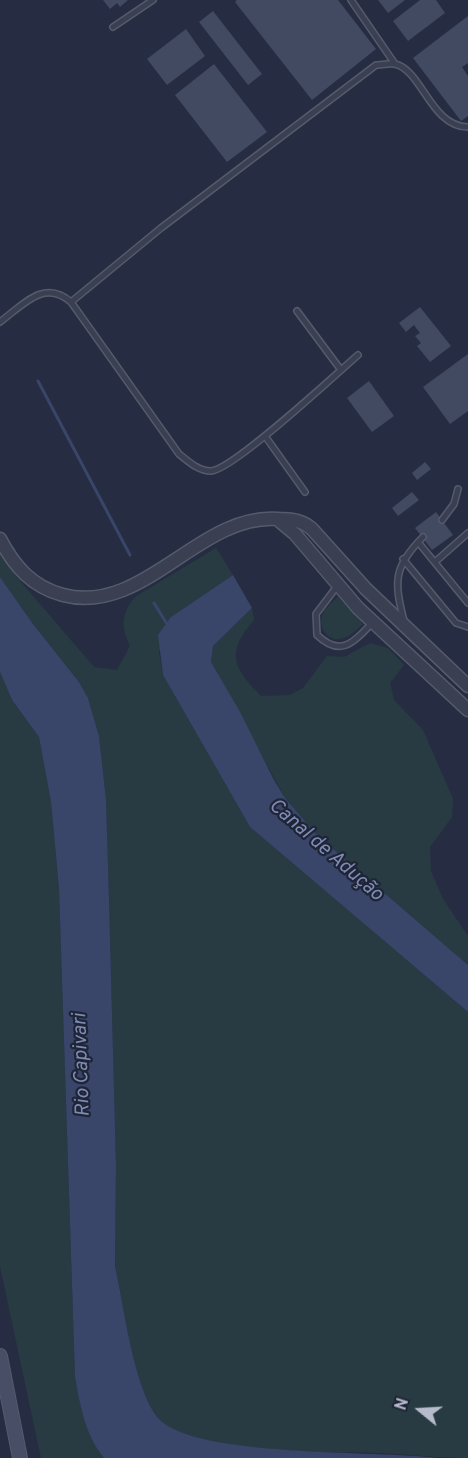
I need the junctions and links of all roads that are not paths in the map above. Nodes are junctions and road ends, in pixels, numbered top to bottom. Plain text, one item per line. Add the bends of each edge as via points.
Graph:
1 (153, 0) edge
2 (351, 0) edge
3 (113, 27) dead end
4 (395, 64) junction
5 (468, 127) edge
6 (71, 302) junction
7 (297, 311) dead end
8 (0, 322) edge
9 (358, 355) dead end
10 (341, 370) junction
11 (265, 436) junction
12 (458, 489) dead end
13 (305, 492) dead end
14 (278, 519) junction
15 (442, 520) dead end
16 (468, 533) edge
17 (423, 537) dead end
18 (0, 539) edge
19 (418, 542) junction
20 (403, 559) junction
21 (435, 562) junction
22 (351, 573) junction
23 (338, 585) junction
24 (468, 603) edge
25 (373, 622) junction
26 (468, 627) edge
27 (409, 630) junction
28 (396, 644) junction
29 (468, 686) edge
30 (468, 710) edge
31 (0, 1356) edge
32 (20, 1458) edge

1 - 3 lane
2 - 4 lane
4 - 5 lane via 406,71 445,119
4 - 6 lane via 376,65 161,228
6 - 8 lane via 62,294 48,291
6 - 11 lane via 179,454 194,466 211,471 223,467
7 - 10 lane
9 - 10 lane
10 - 11 lane
11 - 13 lane
12 - 15 lane via 454,504
14 - 18 street via 241,523 119,591 90,599 55,593 39,585 22,573
14 - 22 street via 307,524
14 - 23 street
16 - 21 lane
17 - 19 lane
19 - 20 lane
19 - 21 lane
20 - 26 lane via 456,623
20 - 27 lane via 399,589
21 - 24 lane
22 - 23 street
22 - 27 street
23 - 25 street
23 - 25 lane via 316,614 317,635 338,647 349,644
25 - 28 street
27 - 28 street via 397,629
27 - 29 street
28 - 30 street
31 - 32 main road

